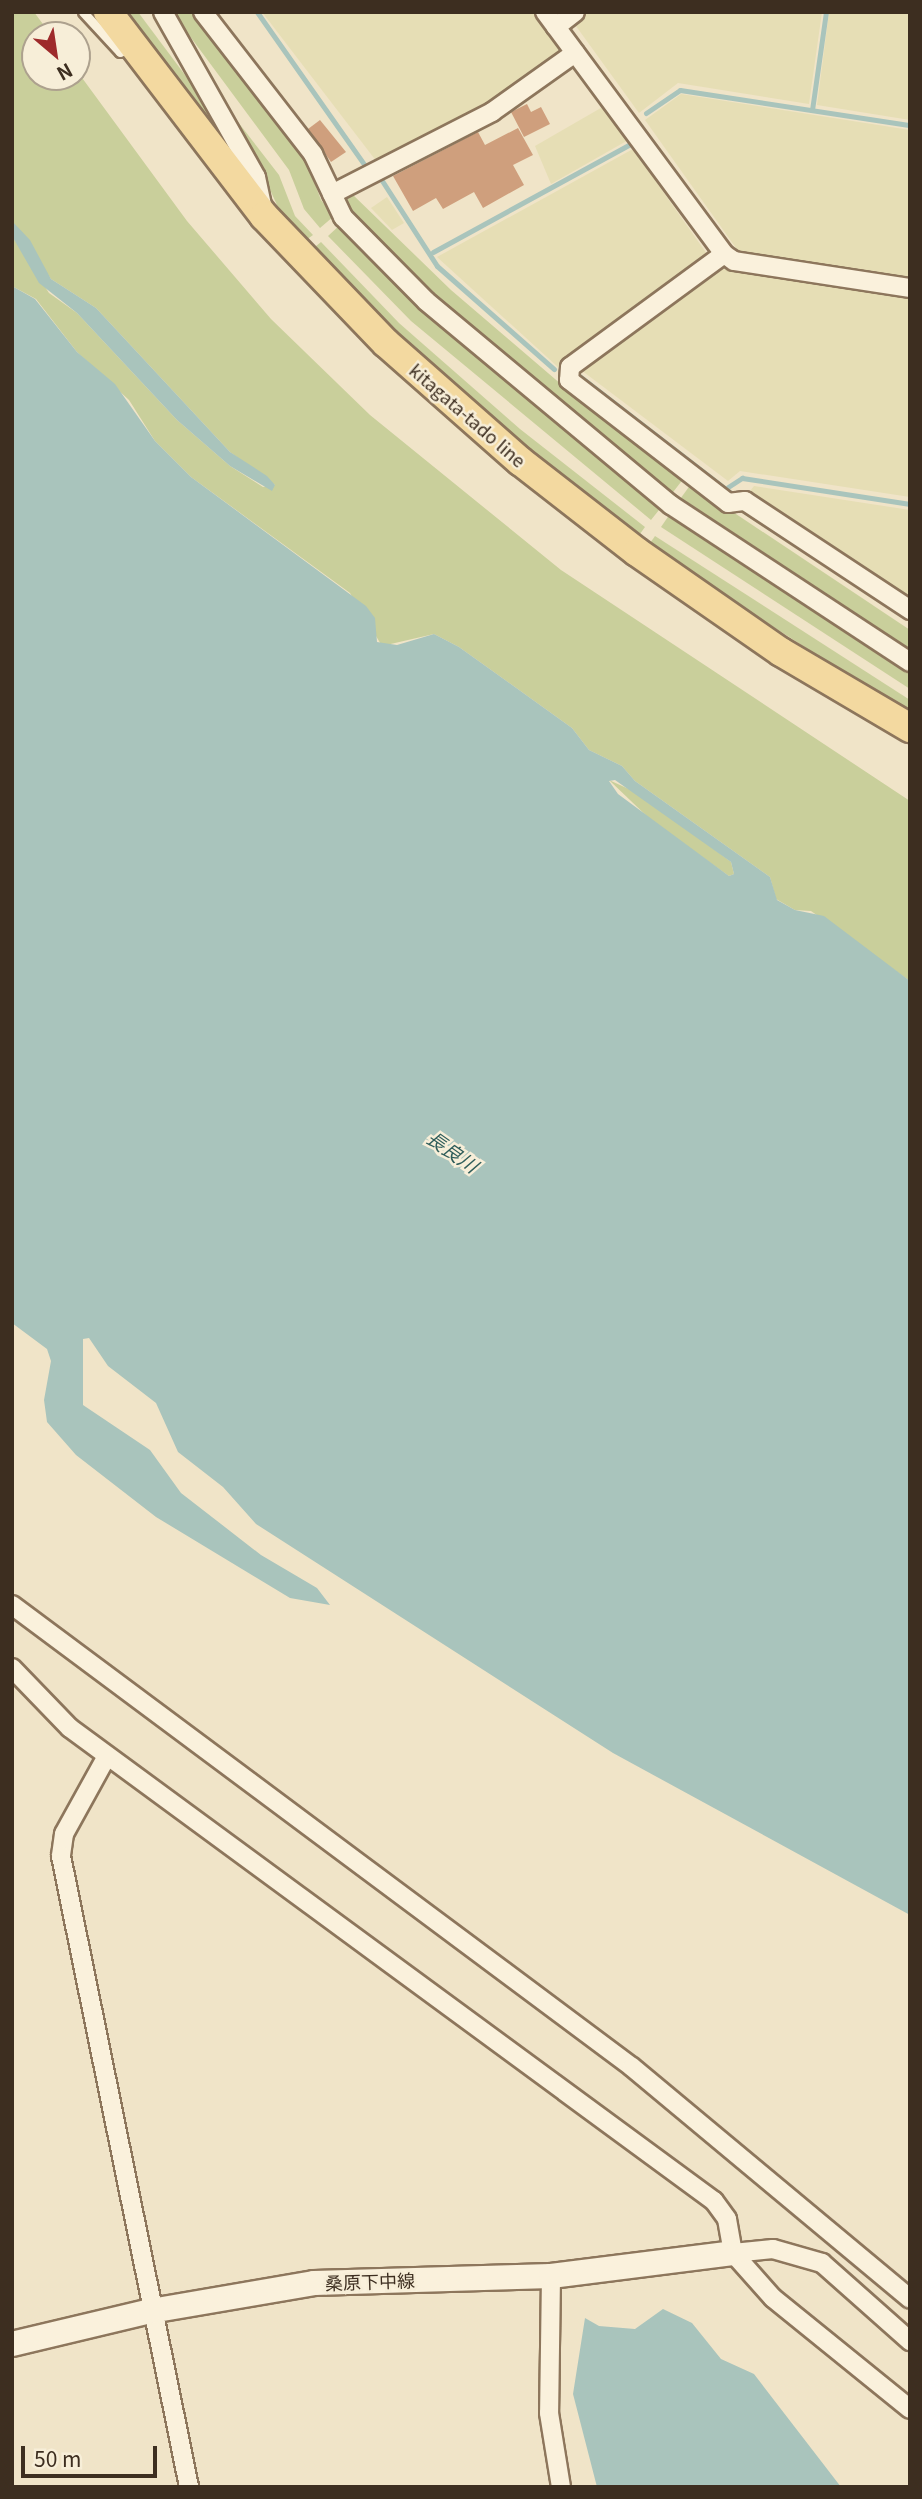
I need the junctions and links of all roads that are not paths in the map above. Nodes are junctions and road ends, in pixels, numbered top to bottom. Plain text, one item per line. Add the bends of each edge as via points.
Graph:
1 (83, 12) edge
2 (108, 12) edge
3 (163, 12) edge
4 (203, 12) edge
5 (575, 12) edge
6 (551, 19) edge
7 (131, 44) junction
8 (575, 53) junction
9 (332, 194) junction
10 (264, 216) junction
11 (724, 254) junction
12 (910, 288) edge
13 (910, 610) edge
14 (910, 662) edge
15 (910, 728) edge
16 (12, 1605) edge
17 (12, 1668) edge
18 (107, 1756) junction
19 (733, 2253) junction
20 (551, 2276) junction
21 (910, 2299) edge
22 (151, 2311) junction
23 (910, 2341) edge
24 (12, 2344) edge
25 (910, 2409) edge
26 (189, 2487) edge
27 (561, 2487) edge

1 - 7 lane via 120,52
2 - 7 main road, kitagata-tado line
3 - 10 street via 256,177
4 - 9 street via 313,154
5 - 6 street
6 - 8 street
7 - 10 main road, kitagata-tado line
8 - 9 street via 492,112
8 - 11 street
9 - 14 street via 343,217 426,301 556,413 671,505
10 - 15 main road, kitagata-tado line via 386,343 520,461 637,552 781,652
11 - 12 street via 734,261
11 - 13 street via 570,367 569,380 728,503 745,501
16 - 21 street via 632,2067
17 - 18 street via 70,1728
18 - 19 street via 690,2181 727,2219
18 - 22 street via 64,1834 61,1856 122,2139
19 - 20 main road, 桑原下中線
19 - 23 street via 773,2249 822,2263
19 - 25 street via 793,2318
20 - 22 main road, 桑原下中線 via 314,2283
20 - 27 street via 549,2413
22 - 24 main road, 桑原下中線
22 - 26 street

